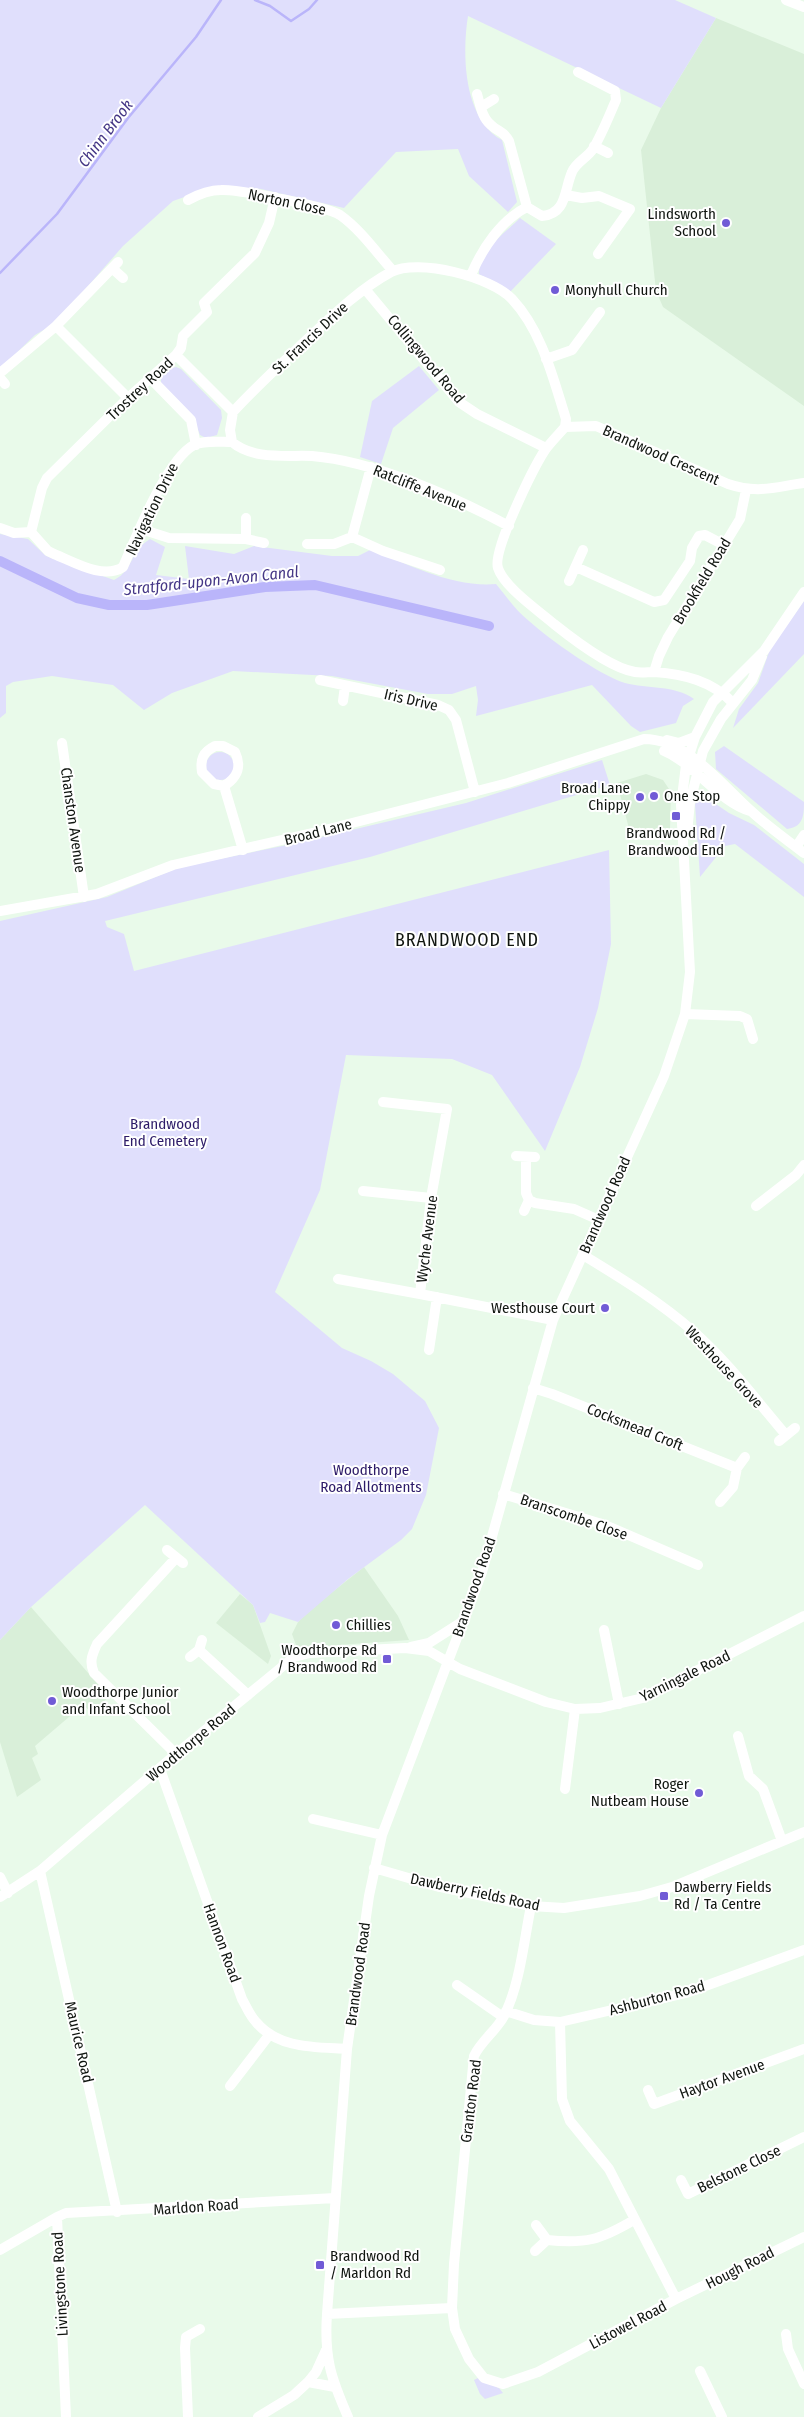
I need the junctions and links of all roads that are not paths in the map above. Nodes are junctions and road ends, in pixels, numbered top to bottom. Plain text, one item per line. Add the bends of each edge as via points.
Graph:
1 (786, 0) edge
2 (800, 4) edge
3 (578, 72) dead end
4 (477, 94) dead end
5 (494, 99) dead end
6 (481, 107) junction
7 (594, 146) junction
8 (608, 153) dead end
9 (566, 195) junction
10 (274, 197) junction
11 (188, 200) dead end
12 (522, 210) junction
13 (598, 254) dead end
14 (393, 271) junction
15 (471, 275) junction
16 (123, 278) dead end
17 (365, 289) junction
18 (600, 312) dead end
19 (56, 326) junction
20 (176, 355) junction
21 (546, 359) junction
22 (0, 373) edge
23 (151, 379) junction
24 (128, 398) junction
25 (233, 412) junction
26 (565, 427) junction
27 (232, 442) junction
28 (196, 445) junction
29 (546, 448) junction
30 (371, 467) junction
31 (804, 483) edge
32 (746, 490) junction
33 (246, 518) dead end
34 (509, 526) junction
35 (0, 528) edge
36 (141, 529) junction
37 (31, 532) junction
38 (352, 537) junction
39 (246, 539) junction
40 (264, 543) dead end
41 (307, 544) dead end
42 (724, 545) junction
43 (583, 550) dead end
44 (576, 567) junction
45 (440, 570) dead end
46 (569, 581) dead end
47 (804, 592) edge
48 (764, 650) junction
49 (654, 672) junction
50 (320, 680) dead end
51 (345, 686) junction
52 (722, 691) junction
53 (343, 701) dead end
54 (733, 703) junction
55 (695, 737) junction
56 (652, 739) junction
57 (634, 742) junction
58 (62, 743) dead end
59 (689, 755) junction
60 (701, 762) junction
61 (692, 770) junction
62 (224, 786) dead end
63 (475, 792) junction
64 (751, 811) junction
65 (804, 836) edge
66 (684, 844) junction
67 (242, 850) junction
68 (800, 850) edge
69 (84, 897) junction
70 (0, 911) edge
71 (685, 1014) junction
72 (753, 1039) dead end
73 (383, 1102) dead end
74 (526, 1157) dead end
75 (804, 1165) edge
76 (363, 1191) dead end
77 (432, 1198) junction
78 (529, 1200) junction
79 (756, 1206) dead end
80 (524, 1211) dead end
81 (599, 1220) junction
82 (583, 1255) junction
83 (338, 1279) dead end
84 (420, 1294) junction
85 (437, 1297) junction
86 (553, 1320) junction
87 (429, 1350) dead end
88 (533, 1388) junction
89 (795, 1428) dead end
90 (745, 1457) dead end
91 (736, 1468) junction
92 (504, 1494) junction
93 (720, 1502) dead end
94 (167, 1550) dead end
95 (698, 1565) dead end
96 (804, 1616) edge
97 (466, 1620) junction
98 (604, 1630) dead end
99 (405, 1648) junction
100 (190, 1657) dead end
101 (447, 1661) junction
102 (248, 1696) junction
103 (619, 1704) junction
104 (575, 1709) junction
105 (738, 1736) dead end
106 (176, 1754) junction
107 (160, 1769) junction
108 (565, 1789) dead end
109 (313, 1819) dead end
110 (804, 1832) edge
111 (382, 1835) junction
112 (782, 1841) junction
113 (374, 1868) junction
114 (40, 1871) junction
115 (0, 1877) edge
116 (4, 1895) edge
117 (531, 1906) junction
118 (804, 1950) edge
119 (457, 1985) dead end
120 (505, 2014) junction
121 (560, 2022) junction
122 (270, 2034) junction
123 (347, 2049) junction
124 (804, 2049) edge
125 (230, 2086) dead end
126 (648, 2090) dead end
127 (804, 2137) edge
128 (681, 2180) dead end
129 (335, 2198) junction
130 (117, 2212) junction
131 (57, 2217) junction
132 (634, 2220) junction
133 (536, 2225) dead end
134 (0, 2237) edge
135 (804, 2237) edge
136 (547, 2240) junction
137 (3, 2249) edge
138 (535, 2251) dead end
139 (676, 2299) junction
140 (452, 2308) junction
141 (327, 2314) junction
142 (200, 2329) dead end
143 (786, 2334) dead end
144 (326, 2350) junction
145 (700, 2371) dead end
146 (308, 2382) junction
147 (804, 2384) edge
148 (335, 2387) junction
149 (66, 2417) edge
150 (188, 2417) edge
151 (258, 2417) edge
152 (348, 2417) edge
153 (722, 2417) edge

1 - 2 street
3 - 7 street via 615,91 616,100
4 - 6 street
5 - 6 street
6 - 12 street via 491,126 504,133 509,142
7 - 8 street
7 - 9 street via 572,171
9 - 12 street via 559,209 550,216
9 - 13 street via 582,198 599,196 630,209
10 - 11 street, Norton Close via 224,189 212,190
10 - 14 street, Norton Close via 338,214
10 - 20 street, Trostrey Road via 269,223 255,253 204,303 207,312 183,336
12 - 15 street via 479,256
14 - 15 street via 441,269
14 - 17 street, St. Francis Drive
15 - 21 street via 512,298
16 - 19 street via 116,265
17 - 25 street, St. Francis Drive via 337,311
17 - 29 street, Collingwood Road via 459,402
18 - 21 street via 572,350
19 - 22 street
19 - 24 street
20 - 23 street, Trostrey Road
20 - 25 street
21 - 26 street via 566,418
23 - 24 street, Trostrey Road
23 - 28 street via 191,420
24 - 37 street, Trostrey Road via 47,478
25 - 27 street
26 - 29 street
26 - 32 street, Brandwood Crescent via 596,426
27 - 28 street
27 - 30 street, Ratcliffe Avenue via 250,453 315,457
28 - 36 street, Navigation Drive via 177,458
29 - 34 street
30 - 34 street, Ratcliffe Avenue
30 - 38 street
31 - 32 street
32 - 42 street, Brookfield Road via 740,519
33 - 39 street
34 - 49 street via 496,561 498,569 514,589 560,628 619,667 636,672
35 - 37 street via 14,533
36 - 37 street, Navigation Drive via 124,567 111,572 90,568 54,554
36 - 39 street via 169,538
38 - 41 street via 334,544
38 - 45 street
39 - 40 street
42 - 44 street via 705,534 698,536 690,561 660,602
42 - 49 street, Brookfield Road via 668,637
43 - 44 street
44 - 46 street
47 - 48 street
48 - 52 street, Brandwood Road
48 - 54 street, Brandwood Road via 752,680
49 - 52 street via 698,679
50 - 51 street, Iris Drive
51 - 53 street
51 - 63 street, Iris Drive via 449,710 456,720
52 - 54 street
52 - 55 street, Brandwood Road via 706,713
54 - 60 street, Brandwood Road via 710,736
55 - 56 street, Broad Lane via 680,743
55 - 59 street, Brandwood Road
56 - 57 street, Broad Lane
56 - 59 street
57 - 61 street via 650,744 673,755
57 - 63 street, Broad Lane via 539,775
58 - 69 street, Chanston Avenue
59 - 60 street
59 - 61 street, Brandwood Road
60 - 61 street, Brandwood Road
60 - 64 street
61 - 64 street via 736,807
61 - 66 street, Brandwood Road
61 - 66 street, Brandwood Road via 681,805
62 - 67 street
63 - 67 street, Broad Lane
64 - 68 street
65 - 68 street
66 - 71 street, Brandwood Road via 690,972
67 - 69 street, Broad Lane via 173,865
69 - 70 street, Broad Lane via 14,906
71 - 72 street via 740,1016 747,1019
71 - 81 street, Brandwood Road via 664,1076
73 - 77 street, Wyche Avenue via 447,1109
74 - 78 street via 526,1193
75 - 79 street
76 - 77 street
77 - 84 street, Wyche Avenue
78 - 80 street
78 - 81 street via 574,1210
81 - 82 street, Brandwood Road
82 - 86 street, Brandwood Road
82 - 89 street, Westhouse Grove via 619,1276 694,1332 721,1359 783,1438
83 - 84 street
84 - 85 street, Wyche Avenue
85 - 86 street, Wyche Avenue
85 - 87 street
86 - 88 street, Brandwood Road
88 - 91 street, Cocksmead Croft
88 - 92 street, Brandwood Road
90 - 91 street
91 - 93 street via 733,1487
92 - 95 street, Branscombe Close via 605,1525
92 - 97 street, Brandwood Road
94 - 106 street via 180,1560 97,1644 90,1665 94,1673
96 - 103 street, Yarningale Road via 643,1698
97 - 99 street, Woodthorpe Road via 429,1643
97 - 101 street, Brandwood Road
98 - 103 street
99 - 101 street, Woodthorpe Road via 429,1651
99 - 102 street, Woodthorpe Road via 310,1653 294,1657
100 - 102 street via 201,1645
101 - 104 street, Yarningale Road via 460,1670
101 - 111 street, Brandwood Road
102 - 106 street, Woodthorpe Road
103 - 104 street, Yarningale Road
104 - 108 street
105 - 112 street via 749,1776 763,1789
106 - 107 street, Woodthorpe Road
107 - 114 street, Woodthorpe Road
107 - 122 street, Hannon Road via 242,1999 256,2023
109 - 111 street
110 - 112 street, Dawberry Fields Road
111 - 113 street, Brandwood Road
112 - 117 street, Dawberry Fields Road via 698,1877 640,1896 564,1908
113 - 117 street, Dawberry Fields Road via 436,1886
113 - 123 street, Brandwood Road
114 - 116 street, Woodthorpe Road
114 - 130 street, Maurice Road
115 - 116 street
117 - 120 street, Granton Road
118 - 121 street, Ashburton Road via 686,1993
119 - 120 street, Ashburton Road
120 - 121 street, Ashburton Road
120 - 140 street, Granton Road via 474,2056 454,2254
121 - 132 street, Listowel Road via 562,2099 570,2121 609,2169
122 - 123 street, Hannon Road via 298,2046
122 - 125 street
123 - 129 street, Brandwood Road
124 - 126 street, Haytor Avenue via 654,2104
127 - 128 street, Belstone Close via 688,2194
129 - 130 street, Marldon Road
129 - 141 street, Brandwood Road
130 - 131 street, Marldon Road
131 - 137 street, Livingstone Road
131 - 149 street, Livingstone Road
132 - 136 street via 594,2240
132 - 139 street, Listowel Road
133 - 136 street
134 - 137 street
135 - 139 street, Hough Road
136 - 138 street
139 - 140 street, Listowel Road via 538,2372 503,2384 484,2378 469,2359 455,2329
140 - 141 street
141 - 144 street, Brandwood Road
142 - 150 street via 186,2337
143 - 147 street via 788,2349
144 - 146 street
144 - 148 street
145 - 153 street
146 - 148 street
146 - 151 street via 294,2395
148 - 152 street

